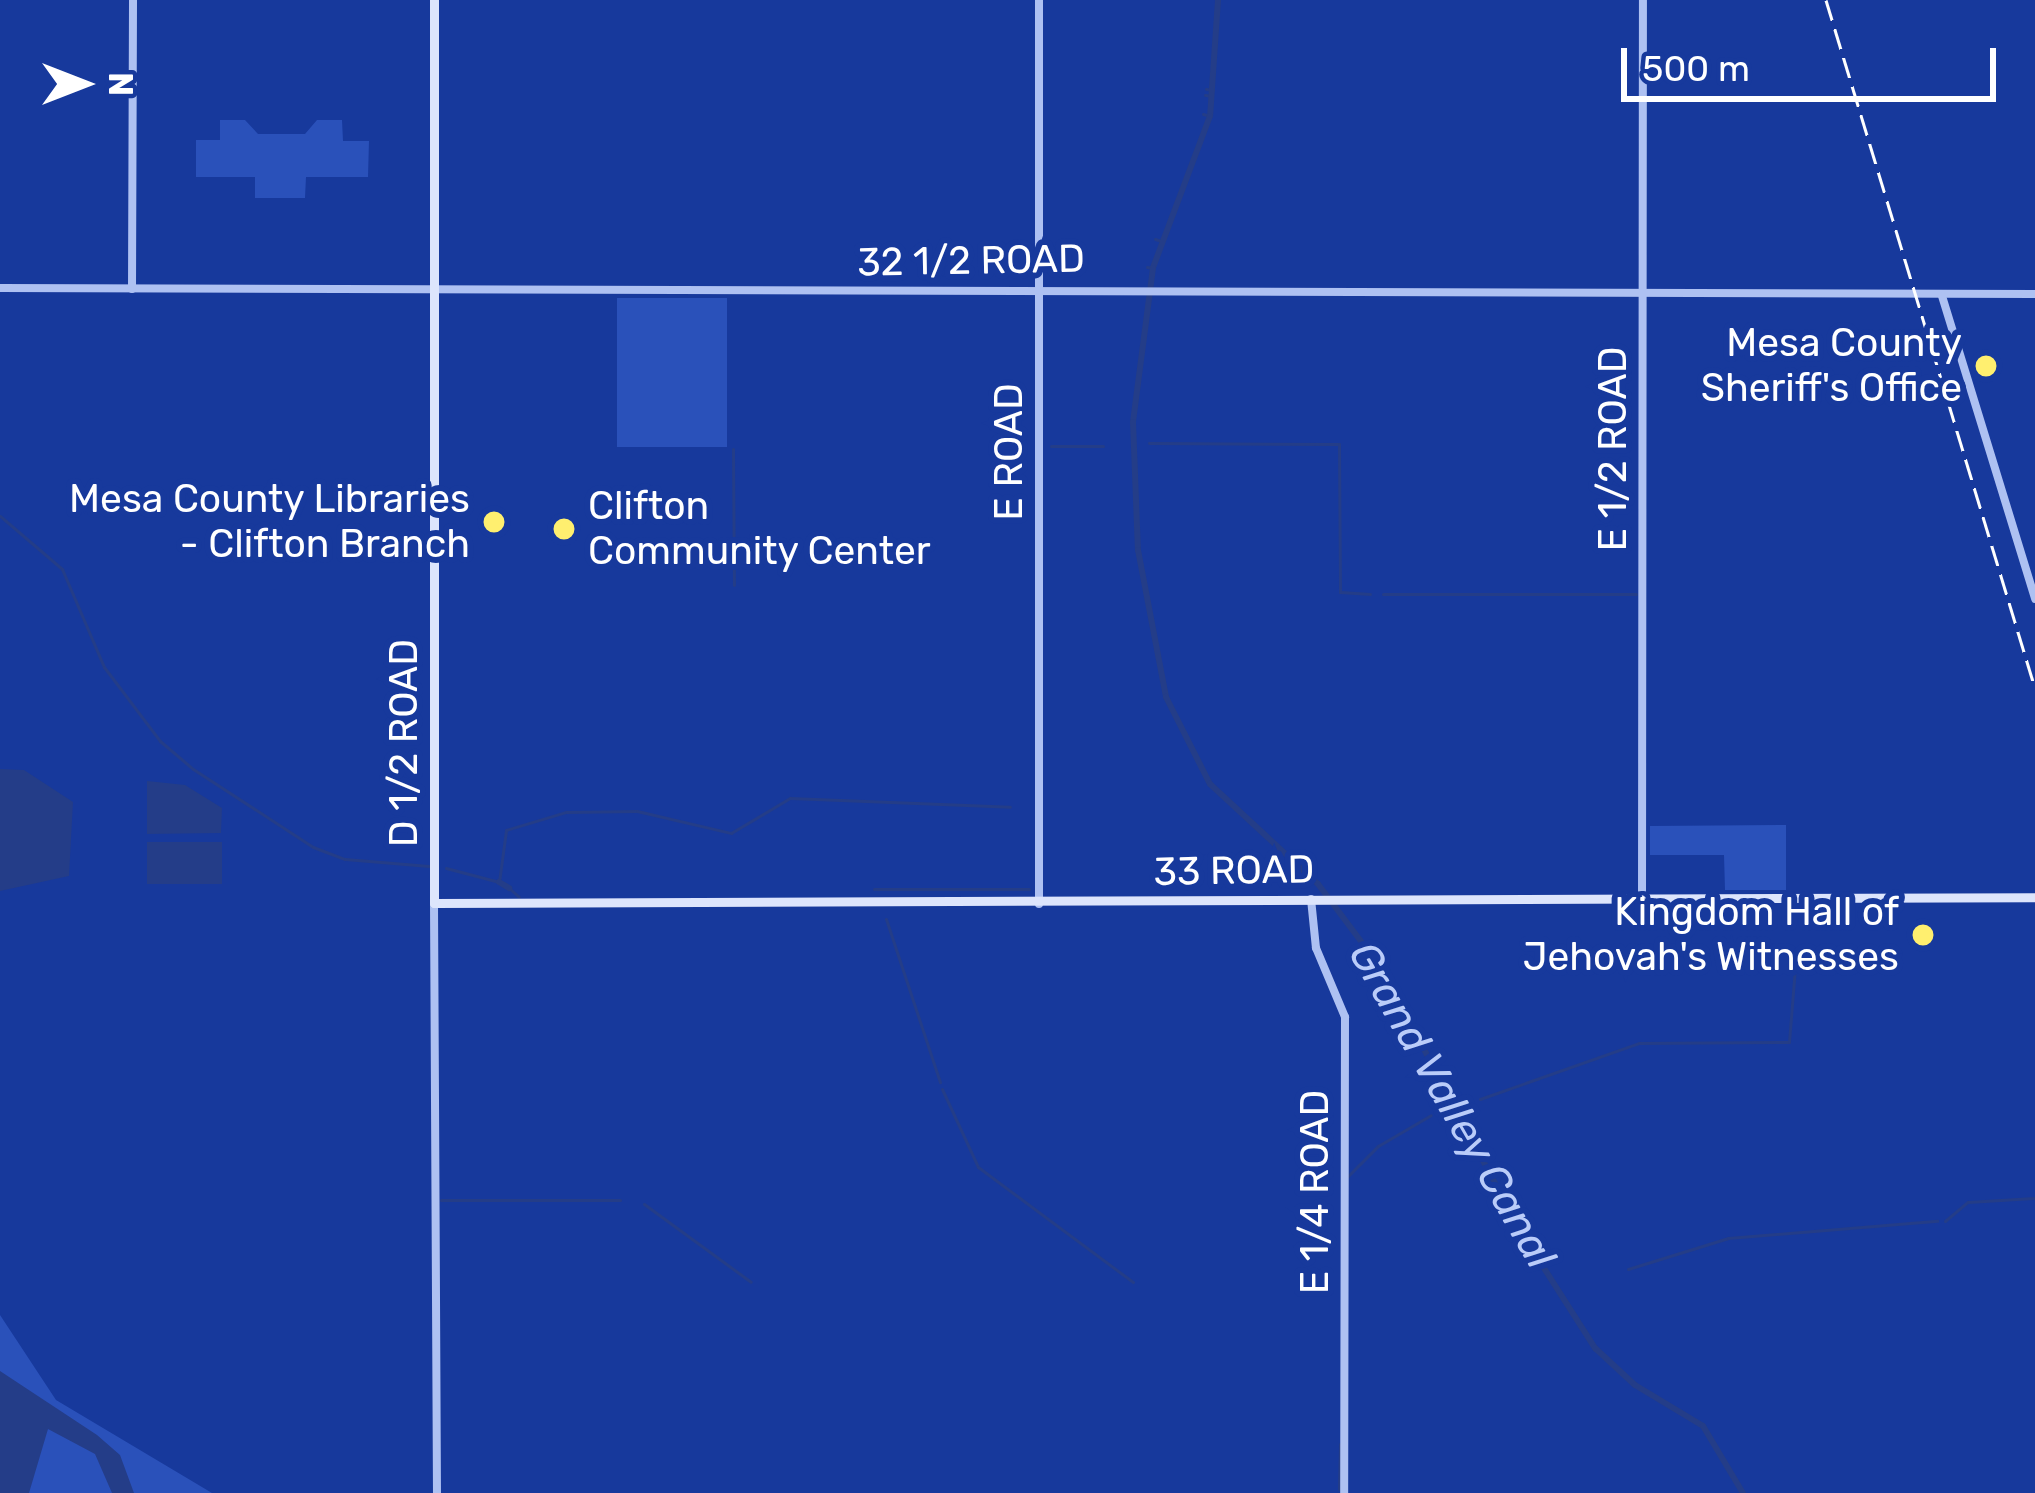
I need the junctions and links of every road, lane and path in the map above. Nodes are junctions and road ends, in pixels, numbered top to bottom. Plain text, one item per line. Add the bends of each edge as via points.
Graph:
1 (133, 0) edge
2 (434, 0) edge
3 (1039, 0) edge
4 (1643, 0) edge
5 (0, 288) edge
6 (132, 289) junction
7 (1039, 290) junction
8 (1643, 290) junction
9 (434, 291) junction
10 (2035, 294) edge
11 (1942, 296) junction
12 (2035, 599) edge
13 (1642, 897) junction
14 (2035, 897) edge
15 (1316, 899) junction
16 (434, 902) junction
17 (1039, 904) junction
18 (435, 1489) edge
19 (1344, 1493) edge

1 - 6 street
2 - 9 main road, D 1/2 ROAD
3 - 7 street, E ROAD
4 - 8 street, E 1/2 ROAD
5 - 6 street, 32 1/2 ROAD
6 - 9 street, 32 1/2 ROAD
7 - 8 street, 32 1/2 ROAD
7 - 9 street, 32 1/2 ROAD
7 - 17 street, E ROAD
8 - 11 street, 32 1/2 ROAD via 1715,299
8 - 13 street, E 1/2 ROAD
9 - 16 main road, D 1/2 ROAD
10 - 11 street, 32 1/2 ROAD
11 - 12 street
13 - 14 main road, 33 ROAD
13 - 15 main road, 33 ROAD
15 - 17 main road, 33 ROAD
15 - 19 street, E 1/4 ROAD via 1316,948 1346,1017
16 - 17 main road, 33 ROAD
16 - 18 street, D 1/2 ROAD

